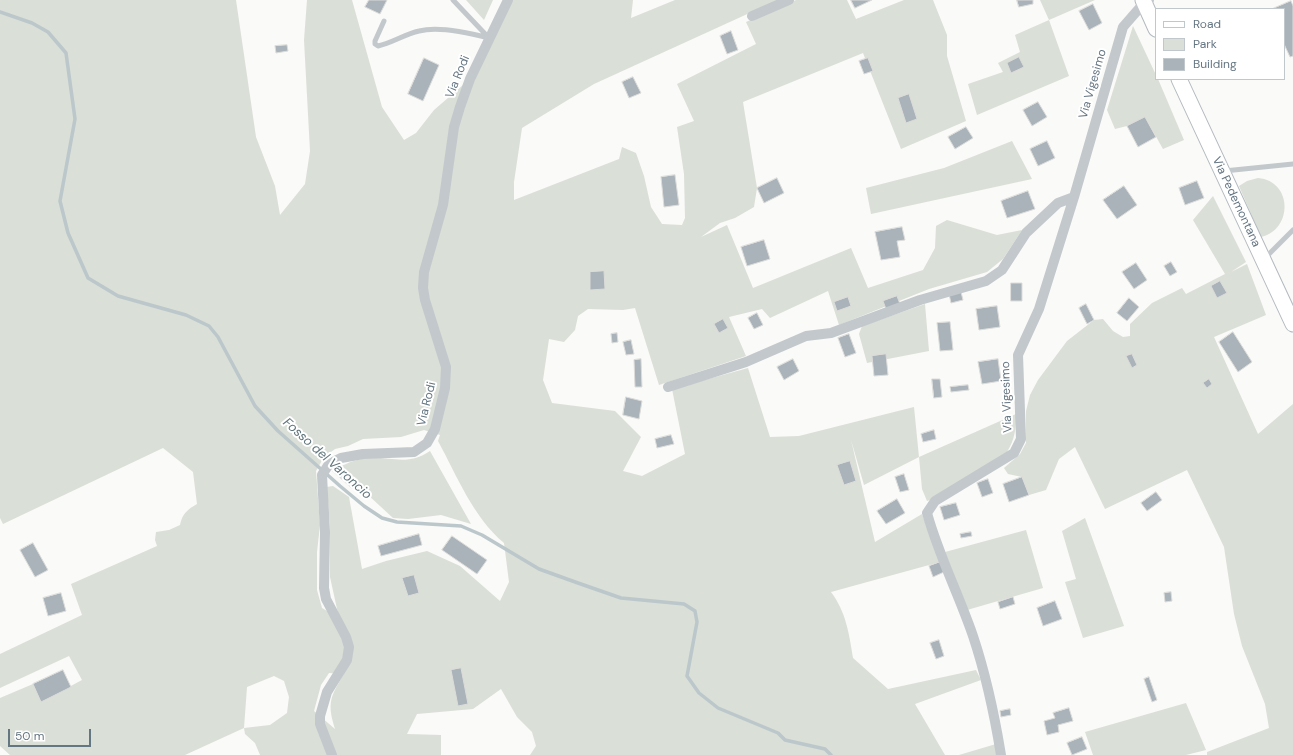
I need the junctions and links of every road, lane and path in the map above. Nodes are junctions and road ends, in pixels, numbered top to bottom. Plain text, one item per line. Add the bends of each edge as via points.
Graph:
1 (453, 0) edge
2 (508, 0) edge
3 (789, 0) edge
4 (1145, 1) edge
5 (752, 16) dead end
6 (384, 20) dead end
7 (1155, 26) edge
8 (489, 38) junction
9 (1179, 80) edge
10 (1293, 164) edge
11 (1222, 171) junction
12 (1074, 197) junction
13 (1293, 230) edge
14 (1265, 263) junction
15 (1293, 324) edge
16 (668, 387) dead end
17 (332, 755) edge
18 (1000, 755) edge

1 - 8 lane
2 - 8 street, Via Rodi
3 - 5 street
4 - 7 street
4 - 12 street, Via Vigesimo via 1123,28
6 - 8 lane via 375,41 378,46 427,30 469,33
8 - 17 street, Via Rodi via 470,79 454,127 444,205 424,272 425,300 446,367 445,388 438,421 430,439 414,452 336,459 326,467 322,475 324,588 326,599 349,647 347,660 327,692 320,716 320,724
9 - 11 street, Via Pedemontana
10 - 11 lane
11 - 14 street, Via Pedemontana
12 - 16 street via 1058,203 1026,233 1002,270 986,280 920,300 831,333 806,336 746,362
12 - 18 street, Via Vigesimo via 1039,309 1018,355 1021,438 1014,453 935,501 927,513 973,637 997,728
13 - 14 lane via 1268,255
14 - 15 street, Via Pedemontana

